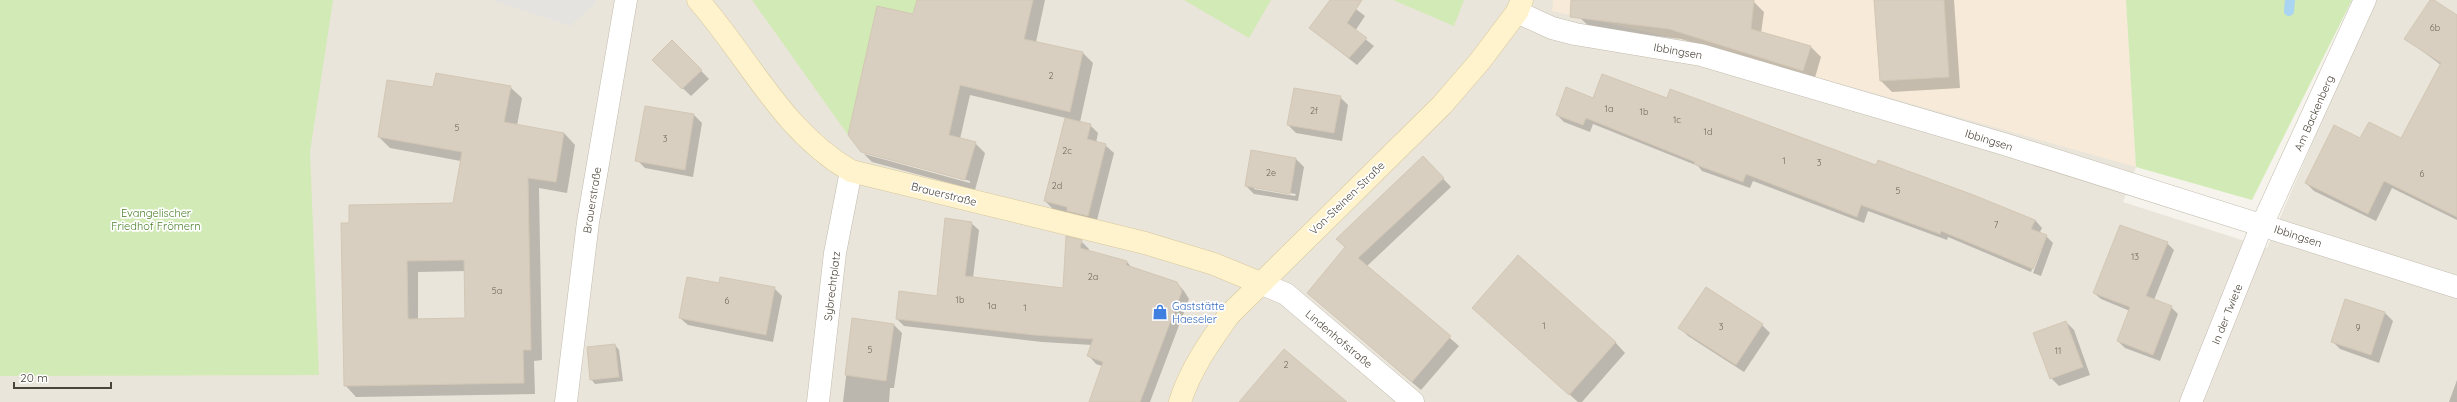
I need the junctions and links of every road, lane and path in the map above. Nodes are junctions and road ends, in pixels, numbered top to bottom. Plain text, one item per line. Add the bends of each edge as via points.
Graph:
1 (626, 0) edge
2 (698, 0) edge
3 (2365, 0) edge
4 (1519, 6) edge
5 (851, 172) junction
6 (2262, 225) junction
7 (1260, 283) junction
8 (2457, 287) edge
9 (566, 402) edge
10 (818, 402) edge
11 (1180, 402) edge
12 (1413, 402) edge
13 (2191, 402) edge

1 - 9 street, Brauerstraße via 588,222
2 - 5 main road, Brauerstraße via 775,104 812,144
3 - 6 street, Am Backenberg
4 - 6 street, Ibbingsen via 1552,28 1702,55 2004,144
4 - 7 main road, Von-Steinen-Straße via 1480,61 1442,105
5 - 7 main road, Brauerstraße via 1145,243 1214,264
5 - 10 street, Sybrechtplatz via 835,253
6 - 8 street, Ibbingsen
6 - 13 street, In der Twiete
7 - 11 main road, Von-Steinen-Straße via 1229,315 1205,349
7 - 12 street, Lindenhofstraße via 1286,294

